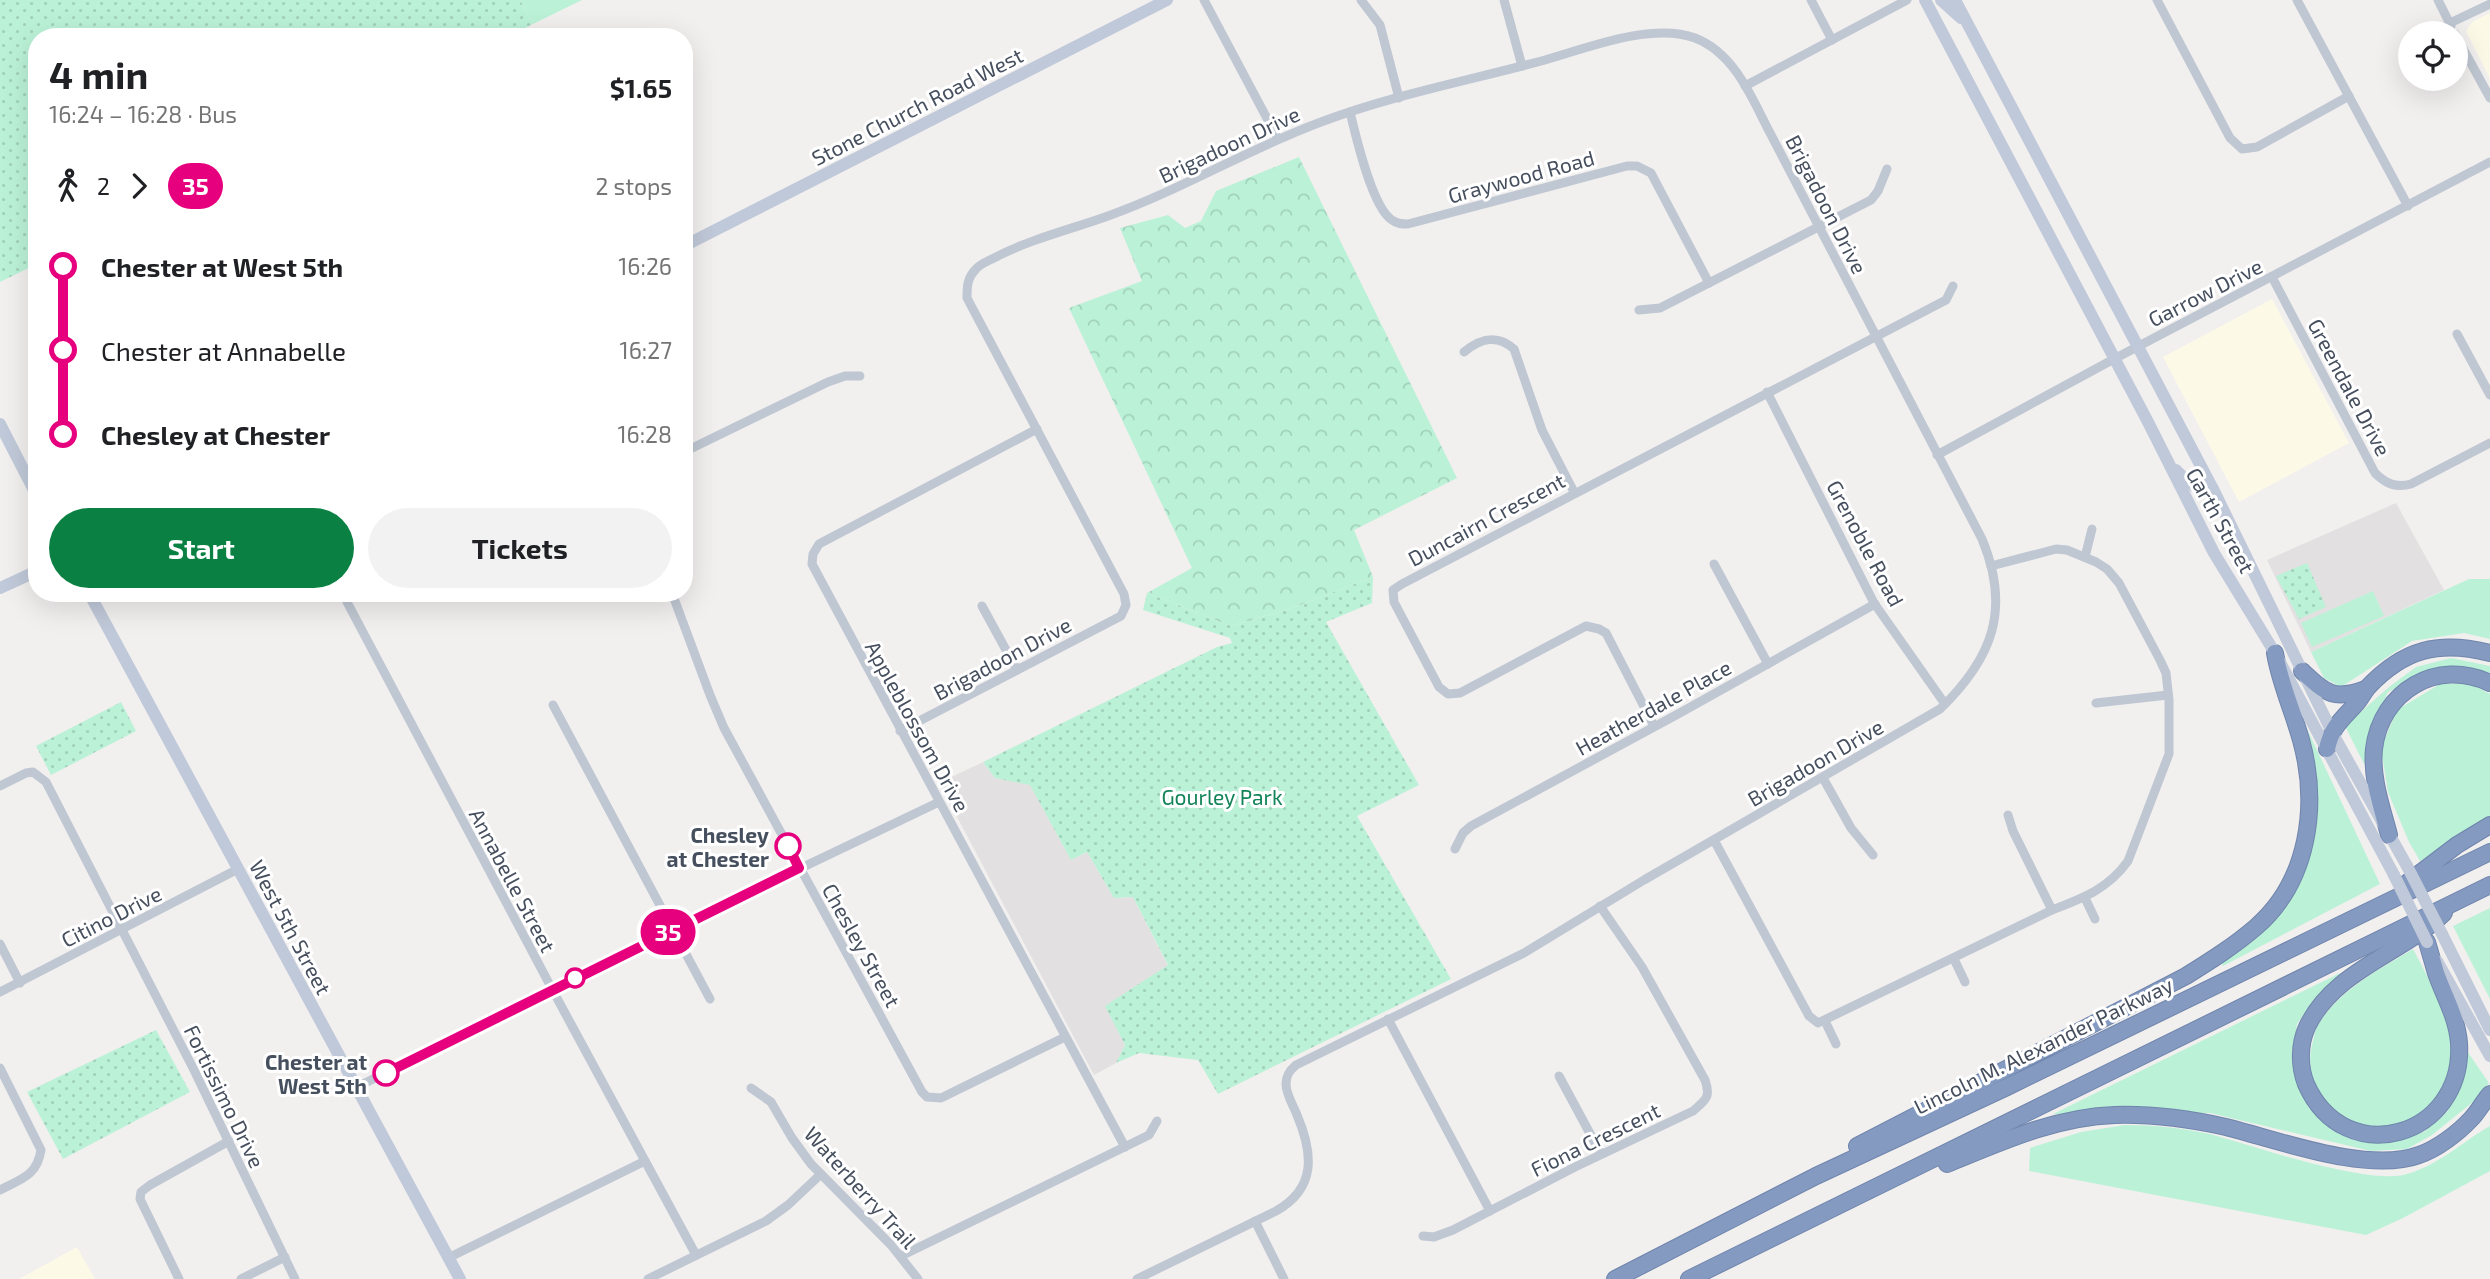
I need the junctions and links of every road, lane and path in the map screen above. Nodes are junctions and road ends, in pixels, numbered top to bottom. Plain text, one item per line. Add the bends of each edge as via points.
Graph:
1 (1167, 0) edge
2 (1204, 0) edge
3 (1361, 0) edge
4 (1504, 0) edge
5 (1811, 0) edge
6 (1907, 0) edge
7 (1924, 0) edge
8 (1941, 0) edge
9 (1955, 0) edge
10 (2157, 0) edge
11 (2297, 0) edge
12 (2438, 0) edge
13 (2490, 4) edge
14 (2449, 21) edge
15 (2454, 21) edge
16 (1966, 23) junction
17 (1832, 40) junction
18 (2468, 58) edge
19 (1522, 66) junction
20 (1745, 86) junction
21 (2348, 96) junction
22 (1399, 98) junction
23 (2490, 98) edge
24 (1350, 112) junction
25 (1278, 139) junction
26 (2490, 162) edge
27 (1887, 169) dead end
28 (2408, 206) junction
29 (1818, 226) junction
30 (693, 241) edge
31 (2272, 277) junction
32 (1709, 283) junction
33 (1953, 286) dead end
34 (1639, 310) dead end
35 (2457, 334) dead end
36 (1875, 336) junction
37 (2138, 346) junction
38 (1464, 352) dead end
39 (2114, 359) junction
40 (860, 376) dead end
41 (1767, 392) junction
42 (2490, 395) edge
43 (0, 424) edge
44 (1037, 429) junction
45 (2490, 443) edge
46 (693, 448) edge
47 (1937, 455) junction
48 (2166, 461) junction
49 (28, 478) edge
50 (2213, 489) junction
51 (1574, 492) junction
52 (2092, 529) dead end
53 (2085, 557) junction
54 (1714, 564) dead end
55 (1991, 566) junction
56 (28, 575) edge
57 (0, 588) edge
58 (94, 602) edge
59 (347, 602) edge
60 (675, 602) edge
61 (1875, 604) junction
62 (982, 606) dead end
63 (2275, 653) junction
64 (2490, 653) edge
65 (1768, 664) junction
66 (1017, 670) junction
67 (2302, 671) junction
68 (2490, 683) edge
69 (2366, 689) junction
70 (2168, 695) junction
71 (2096, 703) dead end
72 (1945, 704) junction
73 (553, 705) dead end
74 (1654, 726) junction
75 (900, 731) junction
76 (2332, 732) junction
77 (2327, 749) junction
78 (1824, 778) junction
79 (0, 786) edge
80 (939, 802) junction
81 (2008, 815) dead end
82 (2490, 825) edge
83 (2389, 835) junction
84 (1714, 840) junction
85 (1455, 849) dead end
86 (2490, 852) edge
87 (1873, 855) dead end
88 (799, 868) junction
89 (238, 869) junction
90 (2490, 885) edge
91 (2085, 898) junction
92 (2455, 902) junction
93 (2379, 904) junction
94 (1600, 906) junction
95 (2052, 910) junction
96 (2095, 919) dead end
97 (672, 929) junction
98 (121, 930) junction
99 (2427, 942) junction
100 (0, 944) edge
101 (1954, 959) junction
102 (20, 982) junction
103 (1965, 982) dead end
104 (552, 989) junction
105 (0, 992) edge
106 (710, 999) dead end
107 (1388, 1019) junction
108 (1825, 1021) junction
109 (2490, 1030) edge
110 (1065, 1037) junction
111 (1836, 1044) dead end
112 (2490, 1056) edge
113 (0, 1068) edge
114 (1559, 1076) dead end
115 (355, 1088) junction
116 (751, 1088) dead end
117 (2490, 1094) edge
118 (2490, 1114) edge
119 (2472, 1118) junction
120 (1157, 1121) dead end
121 (229, 1141) junction
122 (1125, 1147) junction
123 (1601, 1154) junction
124 (645, 1161) junction
125 (1917, 1167) junction
126 (821, 1174) junction
127 (1816, 1176) junction
128 (0, 1190) edge
129 (1490, 1211) junction
130 (1255, 1221) junction
131 (1423, 1236) dead end
132 (696, 1255) junction
133 (901, 1256) junction
134 (285, 1257) junction
135 (449, 1258) junction
136 (179, 1279) edge
137 (241, 1279) edge
138 (295, 1279) edge
139 (460, 1279) edge
140 (648, 1279) edge
141 (918, 1279) edge
142 (1137, 1279) edge
143 (1284, 1279) edge
144 (1615, 1279) edge
145 (1689, 1279) edge

1 - 30 main road, Stone Church Road West
2 - 25 street
3 - 22 street via 1380,26
4 - 19 street
5 - 17 street
6 - 17 street
7 - 39 main road, Garth Street
8 - 16 main road
9 - 16 main road, Garth Street
10 - 21 street via 2230,138 2242,149 2257,147
11 - 21 street
12 - 14 street
13 - 15 street
16 - 37 main road, Garth Street
17 - 20 street
18 - 23 street
19 - 20 street, Brigadoon Drive via 1616,40 1675,34 1694,38 1726,58
19 - 22 street, Brigadoon Drive
20 - 29 street, Brigadoon Drive
21 - 28 street
22 - 24 street, Brigadoon Drive
24 - 25 street, Brigadoon Drive
24 - 32 street, Graywood Road via 1366,172 1386,215 1394,222 1408,224 1637,166 1651,173
25 - 44 street, Brigadoon Drive via 1166,193 1029,242 977,267 967,283 967,298
26 - 28 street, Garrow Drive
27 - 29 street via 1871,200
28 - 31 street, Garrow Drive
29 - 32 street
29 - 36 street, Brigadoon Drive
31 - 37 street, Garrow Drive
31 - 45 street, Greendale Drive via 2383,481 2399,487 2411,484
32 - 34 street via 1660,308
33 - 36 street, Duncairn Crescent via 1946,300
35 - 42 street
36 - 41 street, Duncairn Crescent
36 - 47 street, Brigadoon Drive
37 - 39 street, Garrow Drive
37 - 50 main road, Garth Street
38 - 51 street via 1494,339 1514,349 1542,430
39 - 47 street, Garrow Drive
39 - 48 main road, Garth Street
40 - 46 street via 828,382
41 - 51 street, Duncairn Crescent
41 - 61 street, Grenoble Road
43 - 49 main road
44 - 66 street, Brigadoon Drive via 1124,594 1125,605 1121,616
44 - 75 street, Appleblossom Drive via 825,541 813,554 814,571
47 - 55 street, Brigadoon Drive via 1982,538
48 - 50 main road via 2191,485
48 - 63 main road, Garth Street via 2214,553
50 - 67 main road, Garth Street
51 - 74 street, Duncairn Crescent via 1402,584 1394,590 1394,602 1439,687 1448,694 1460,693 1586,626 1599,629 1606,633
52 - 53 street
53 - 55 street via 2056,549
53 - 70 street via 2107,569 2119,583 2160,660
54 - 65 street
55 - 72 street, Brigadoon Drive via 1996,618 1989,640 1969,678
56 - 57 main road
58 - 89 main road, West 5th Street
59 - 104 street, Annabelle Street
60 - 88 street, Chesley Street via 724,728
61 - 65 street, Heatherdale Place
61 - 72 street, Grenoble Road
62 - 66 street
63 - 77 main road, Garth Street
63 - 127 highway via 2301,741 2310,821 2295,873 2258,926 2186,976 1850,1149
64 - 69 highway via 2459,646 2421,650 2389,668
65 - 74 street, Heatherdale Place
66 - 75 street, Brigadoon Drive
67 - 69 highway via 2332,695
67 - 76 main road, Garth Street
68 - 83 highway via 2444,673 2404,691 2390,707 2374,750 2375,776
69 - 76 highway
70 - 71 street
70 - 91 street via 2169,754 2128,862 2118,876
72 - 78 street, Brigadoon Drive
73 - 97 street
74 - 85 street, Heatherdale Place via 1471,826
75 - 80 street, Appleblossom Drive
76 - 77 highway
76 - 83 main road, Garth Street
77 - 99 main road, Garth Street, bridge
78 - 84 street, Brigadoon Drive
78 - 87 street via 1851,828
79 - 98 street, Fortissimo Drive via 33,772 46,782
80 - 88 street
80 - 110 street, Appleblossom Drive
81 - 95 street
82 - 93 highway
83 - 109 main road, Garth Street, bridge
84 - 94 street, Brigadoon Drive
84 - 108 street via 1809,1016 1818,1023
86 - 93 highway, Lincoln M. Alexander Parkway
88 - 97 street
88 - 110 street, Chesley Street via 927,1097 941,1098
89 - 98 street, Citino Drive
89 - 115 main road, West 5th Street
90 - 92 highway
91 - 95 street
91 - 96 street
92 - 99 highway via 2430,927 2343,984 2322,1004 2307,1028 2300,1054 2302,1074 2314,1100 2347,1129 2374,1135 2415,1127 2447,1097 2458,1072 2457,1026
92 - 125 highway
93 - 127 highway, Lincoln M. Alexander Parkway
94 - 107 street, Brigadoon Drive via 1524,953
94 - 123 street, Fiona Crescent via 1642,967 1709,1093 1693,1111
95 - 101 street
97 - 104 street
97 - 106 street
98 - 102 street, Citino Drive
98 - 121 street, Fortissimo Drive
99 - 112 main road, Garth Street
100 - 102 street
101 - 103 street
101 - 108 street
102 - 105 street, Citino Drive
104 - 115 street
104 - 124 street, Annabelle Street
107 - 129 street
107 - 130 street, Brigadoon Drive via 1290,1071 1286,1086 1307,1139 1308,1168 1304,1183 1290,1201
108 - 111 street
110 - 122 street, Appleblossom Drive
113 - 128 street via 41,1150 39,1163 28,1176
114 - 123 street
115 - 135 main road, West 5th Street
116 - 126 street, Waterberry Trail via 771,1102
117 - 119 highway
118 - 119 highway
119 - 125 highway via 2432,1148 2397,1161 2336,1155 2198,1121 2115,1115 2026,1131 1933,1169
120 - 122 street via 1149,1135
121 - 134 street, Fortissimo Drive
121 - 136 street via 141,1192 140,1199
122 - 133 street
123 - 129 street, Fiona Crescent
124 - 132 street, Annabelle Street
124 - 135 street
125 - 145 highway
126 - 132 street via 773,1216
126 - 133 street, Waterberry Trail
127 - 144 highway, Lincoln M. Alexander Parkway
129 - 131 street, Fiona Crescent via 1445,1234
130 - 142 street, Brigadoon Drive
130 - 143 street
132 - 140 street
133 - 141 street, Waterberry Trail
134 - 137 street
134 - 138 street, Fortissimo Drive
135 - 139 main road, West 5th Street

